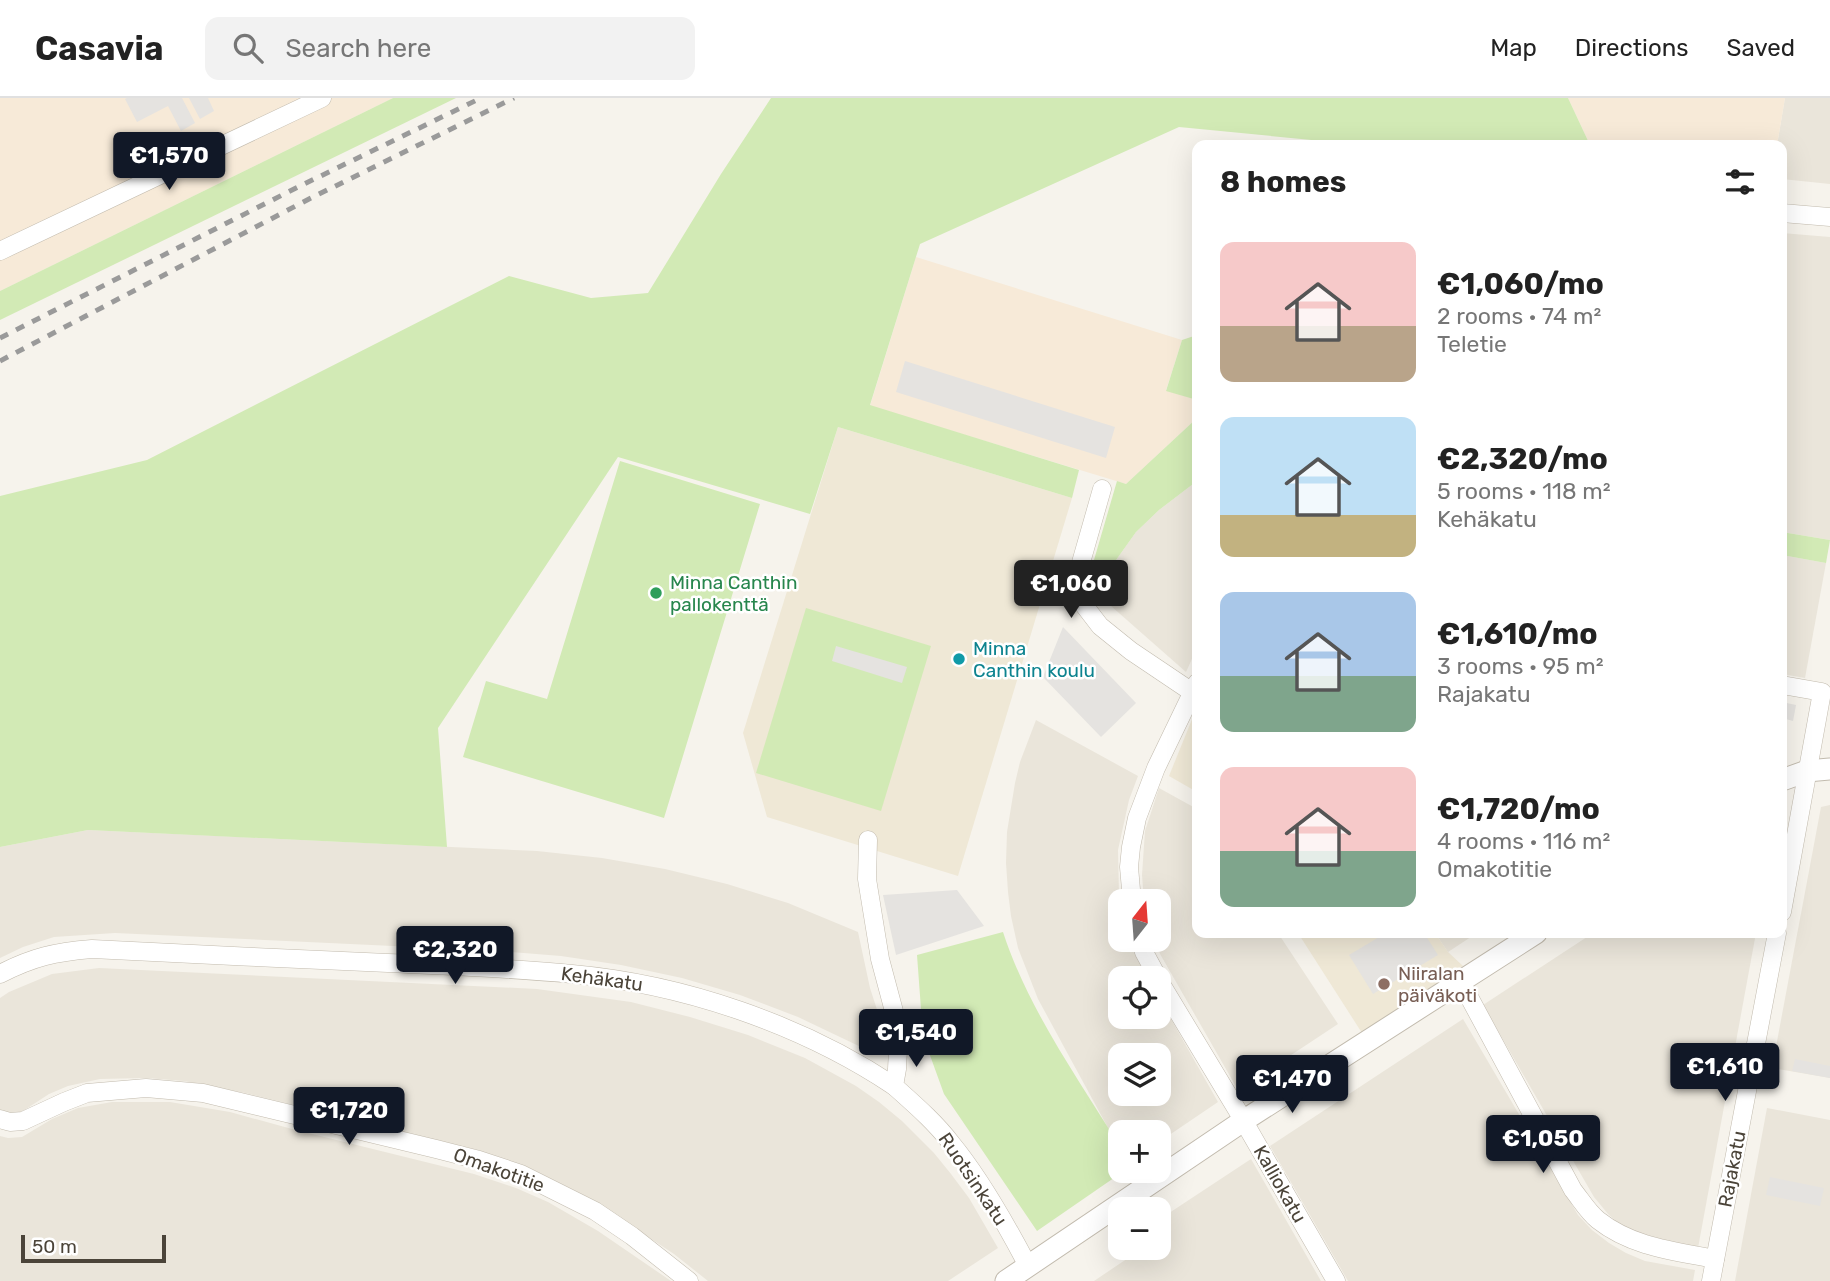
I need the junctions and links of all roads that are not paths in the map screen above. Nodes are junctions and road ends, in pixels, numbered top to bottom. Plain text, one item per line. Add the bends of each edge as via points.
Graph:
1 (322, 98) edge
2 (1787, 214) edge
3 (1830, 217) edge
4 (0, 251) edge
5 (1102, 489) dead end
6 (1192, 686) edge
7 (1787, 686) edge
8 (1192, 694) edge
9 (1830, 769) edge
10 (1807, 771) junction
11 (1787, 778) edge
12 (868, 840) dead end
13 (1787, 884) edge
14 (1131, 889) edge
15 (1528, 938) edge
16 (1776, 938) edge
17 (0, 974) edge
18 (1461, 982) junction
19 (1171, 1000) edge
20 (894, 1086) junction
21 (0, 1119) edge
22 (1244, 1121) junction
23 (1715, 1259) junction
24 (1032, 1274) edge
25 (689, 1281) edge
26 (1006, 1281) edge
27 (1336, 1281) edge
28 (1711, 1281) edge

1 - 4 street
2 - 3 street
5 - 6 street via 1080,566 1080,600 1100,626 1131,651
7 - 10 street via 1822,692
8 - 14 street via 1134,827
9 - 10 street
10 - 11 street
10 - 13 street
12 - 20 street via 872,911 899,1030
15 - 18 street
16 - 23 street, Rajakatu
17 - 20 street, Kehäkatu via 38,957 92,949 574,974 669,990 757,1017 825,1047
18 - 22 street
18 - 23 street via 1573,1190 1596,1218 1622,1236 1653,1248
19 - 22 street, Kalliokatu
20 - 24 street, Ruotsinkatu via 952,1144
21 - 25 street, Omakotitie via 23,1121 87,1093 146,1088 204,1093 521,1174 595,1211
22 - 24 street
22 - 27 street, Kalliokatu
23 - 28 street, Rajakatu
24 - 26 street

